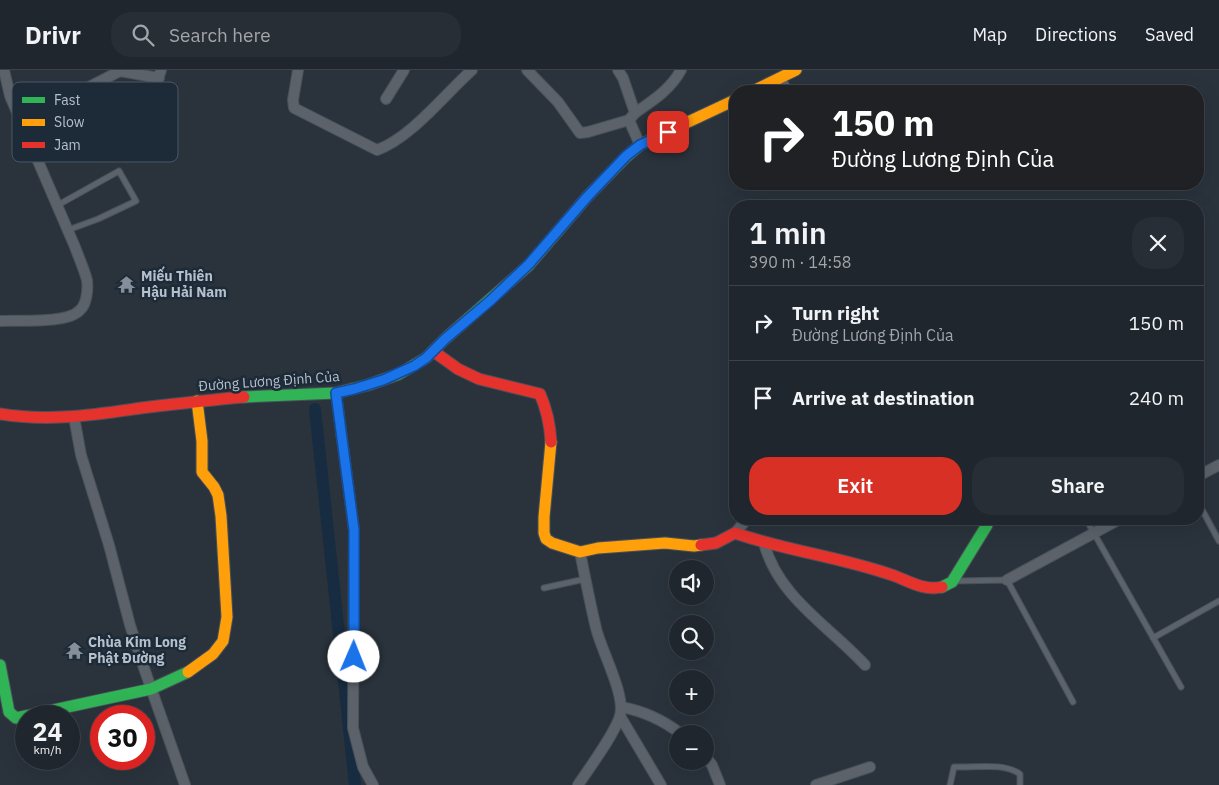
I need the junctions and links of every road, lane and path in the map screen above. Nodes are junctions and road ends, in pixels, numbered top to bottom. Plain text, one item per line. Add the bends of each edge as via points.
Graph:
1 (4, 70) edge
2 (298, 70) edge
3 (404, 70) edge
4 (472, 70) edge
5 (527, 70) edge
6 (618, 70) edge
7 (681, 70) edge
8 (796, 70) edge
9 (160, 74) edge
10 (780, 78) junction
11 (99, 82) edge
12 (765, 85) edge
13 (784, 85) edge
14 (386, 98) dead end
15 (12, 101) edge
16 (729, 103) edge
17 (632, 116) junction
18 (640, 145) junction
19 (39, 162) edge
20 (58, 205) junction
21 (68, 230) junction
22 (0, 321) edge
23 (433, 351) junction
24 (336, 393) junction
25 (197, 401) junction
26 (0, 414) edge
27 (74, 417) junction
28 (1219, 465) edge
29 (1204, 473) edge
30 (1204, 513) edge
31 (742, 525) edge
32 (988, 525) dead end
33 (1089, 525) edge
34 (1109, 525) edge
35 (735, 533) junction
36 (1094, 533) junction
37 (1219, 542) edge
38 (764, 543) junction
39 (580, 552) junction
40 (585, 579) junction
41 (1007, 580) junction
42 (952, 582) junction
43 (544, 588) dead end
44 (1219, 601) edge
45 (1153, 638) junction
46 (0, 665) edge
47 (865, 665) dead end
48 (1181, 688) dead end
49 (151, 689) junction
50 (1073, 702) dead end
51 (621, 712) junction
52 (669, 726) edge
53 (870, 767) dead end
54 (714, 770) edge
55 (185, 785) edge
56 (373, 785) edge
57 (578, 785) edge
58 (661, 785) edge
59 (720, 785) edge
60 (816, 785) edge
61 (950, 785) edge
62 (1020, 785) edge

1 - 15 street
2 - 4 street via 294,108 377,150 410,130
3 - 14 street
5 - 17 street via 558,102 580,133
6 - 17 street
7 - 17 street via 668,87
8 - 10 street
9 - 11 street via 120,71
10 - 12 street
10 - 13 street
16 - 18 street, Đường Lương Định Của
17 - 18 street
18 - 23 street, Đường Lương Định Của via 587,197 529,264
19 - 20 street
20 - 21 street
20 - 21 lane via 119,171 136,201
21 - 22 street via 87,281 83,308 73,316 58,319
23 - 24 street, Đường Lương Định Của via 399,374
23 - 39 street via 456,368 486,382 540,394 545,402 550,441 544,534 552,543
24 - 25 street, Đường Lương Định Của
24 - 56 street via 354,530 353,728 363,766
25 - 27 street, Đường Lương Định Của
25 - 49 street via 202,472 218,495 221,516 227,618 223,641 213,654 191,671
26 - 27 street, Đường Lương Định Của via 26,418
27 - 49 street via 81,455
28 - 29 street
30 - 37 lane
31 - 35 street
32 - 42 street
33 - 36 lane
34 - 36 street
35 - 38 street
35 - 39 street via 716,543 694,546 665,543
36 - 41 street
36 - 45 lane
38 - 42 street via 872,568 930,589
38 - 47 street via 773,568 789,592
39 - 40 street
40 - 43 lane
40 - 51 street via 596,630 619,695
41 - 42 lane
41 - 50 lane
44 - 45 lane
45 - 48 lane
46 - 49 street via 9,712 16,718
49 - 55 street
51 - 52 street via 638,710
51 - 57 street via 612,733
51 - 58 street
53 - 60 street
54 - 59 street
61 - 62 lane via 954,767 998,767 1013,769 1020,774

